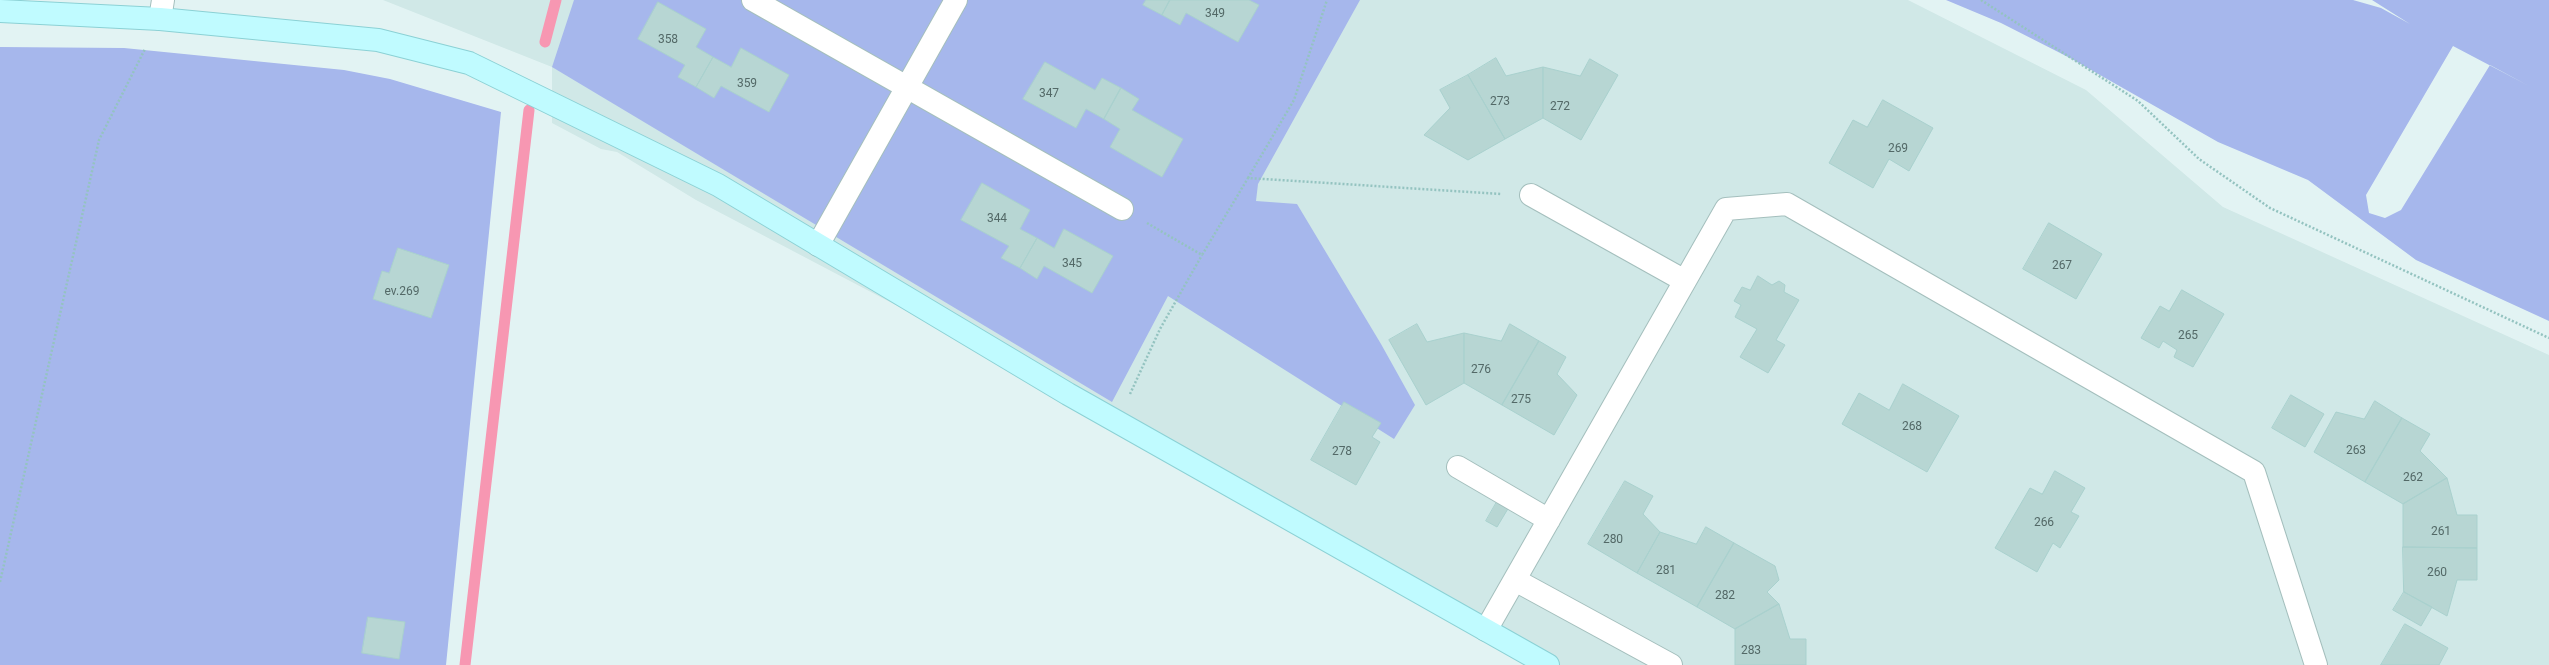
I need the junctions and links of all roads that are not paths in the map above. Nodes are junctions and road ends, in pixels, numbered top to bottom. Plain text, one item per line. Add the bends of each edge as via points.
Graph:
1 (753, 0) edge
2 (956, 0) edge
3 (162, 10) edge
4 (0, 11) edge
5 (907, 87) junction
6 (1531, 195) road end
7 (1122, 209) road end
8 (818, 245) junction
9 (1685, 281) junction
10 (1458, 467) dead end
11 (1549, 520) junction
12 (1515, 580) junction
13 (1486, 630) junction
14 (1548, 665) edge
15 (1671, 665) edge
16 (2316, 665) edge

1 - 5 street
2 - 5 street
3 - 4 street
3 - 8 street via 378,40 469,63 718,185
5 - 7 street
5 - 8 street
6 - 9 street
8 - 13 street via 1118,422
9 - 11 street
9 - 16 street via 1726,210 1788,204 2254,472
10 - 11 street
11 - 12 street
12 - 13 street
12 - 15 street
13 - 14 street

